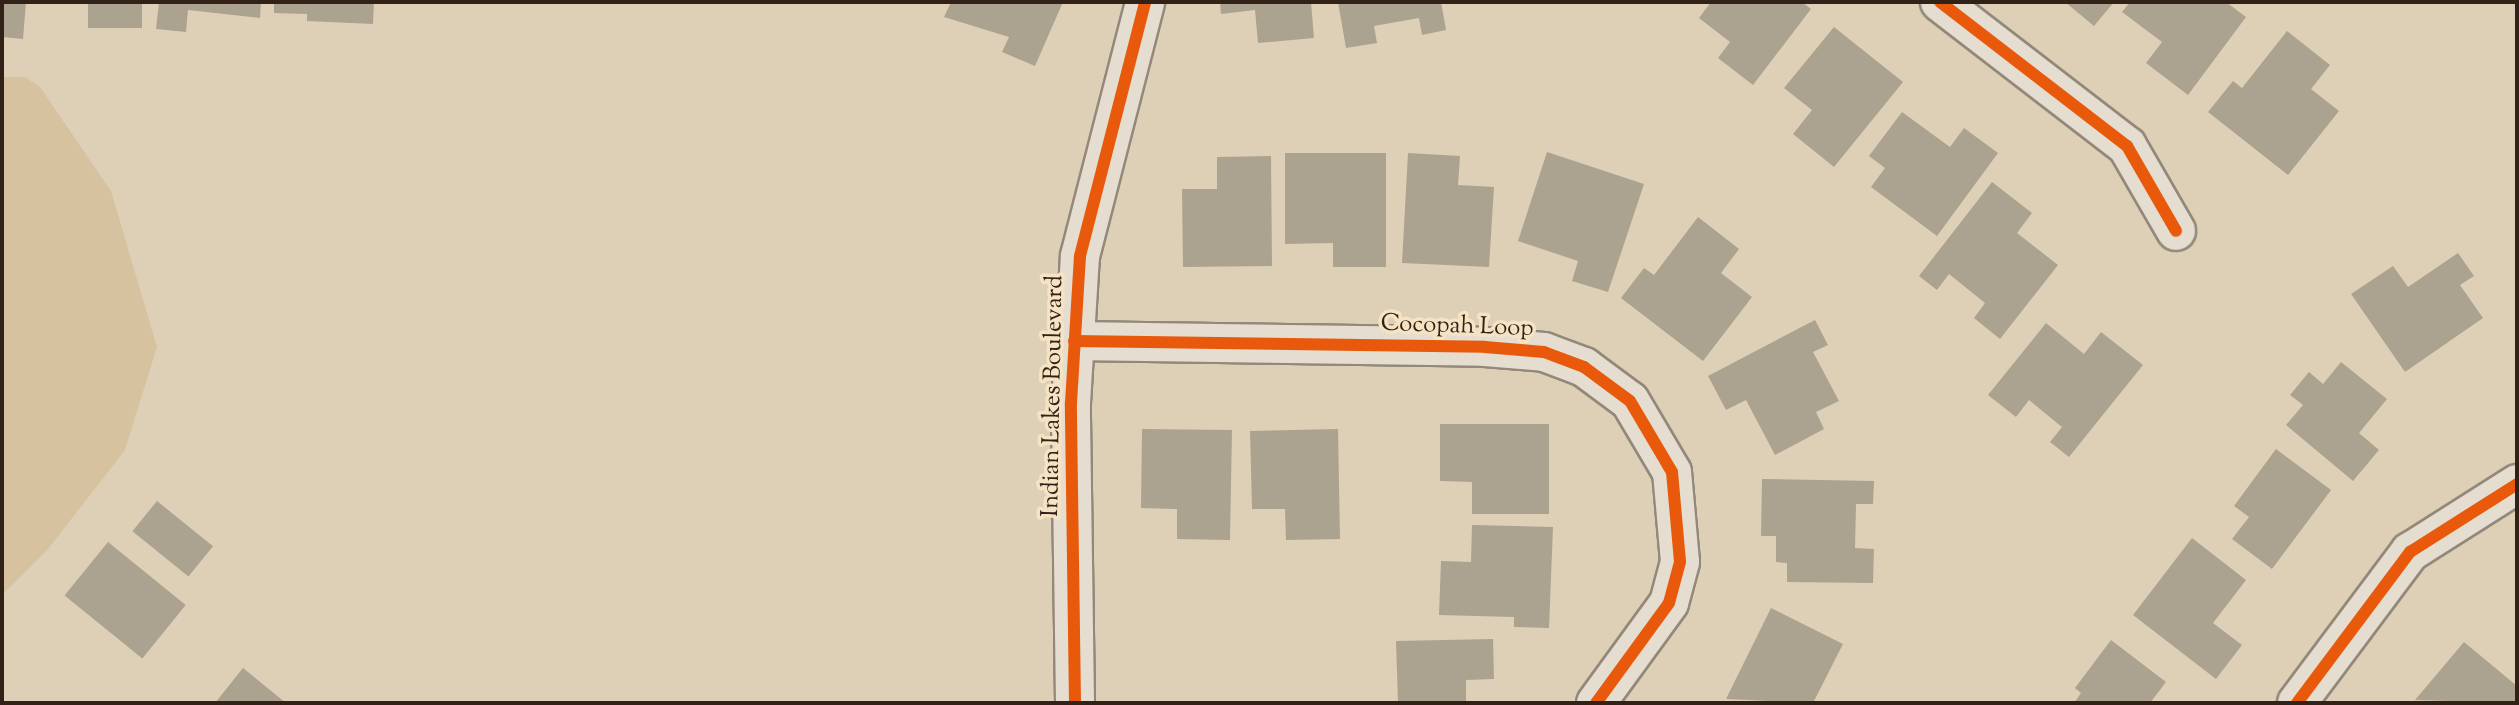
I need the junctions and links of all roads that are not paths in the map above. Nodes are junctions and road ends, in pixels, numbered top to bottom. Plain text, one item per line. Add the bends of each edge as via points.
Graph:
1 (1145, 2) edge
2 (1940, 2) edge
3 (2176, 231) dead end
4 (1074, 341) junction
5 (2517, 484) edge
6 (1075, 703) edge
7 (1596, 703) edge
8 (2297, 703) edge

1 - 4 street, Indian Lakes Boulevard via 1080,256
2 - 3 street via 2127,146
4 - 6 street, Indian Lakes Boulevard
4 - 7 street, Cocopah Loop via 1485,347 1544,352 1584,367 1630,401 1672,472 1680,562 1669,603
5 - 8 street via 2410,552

